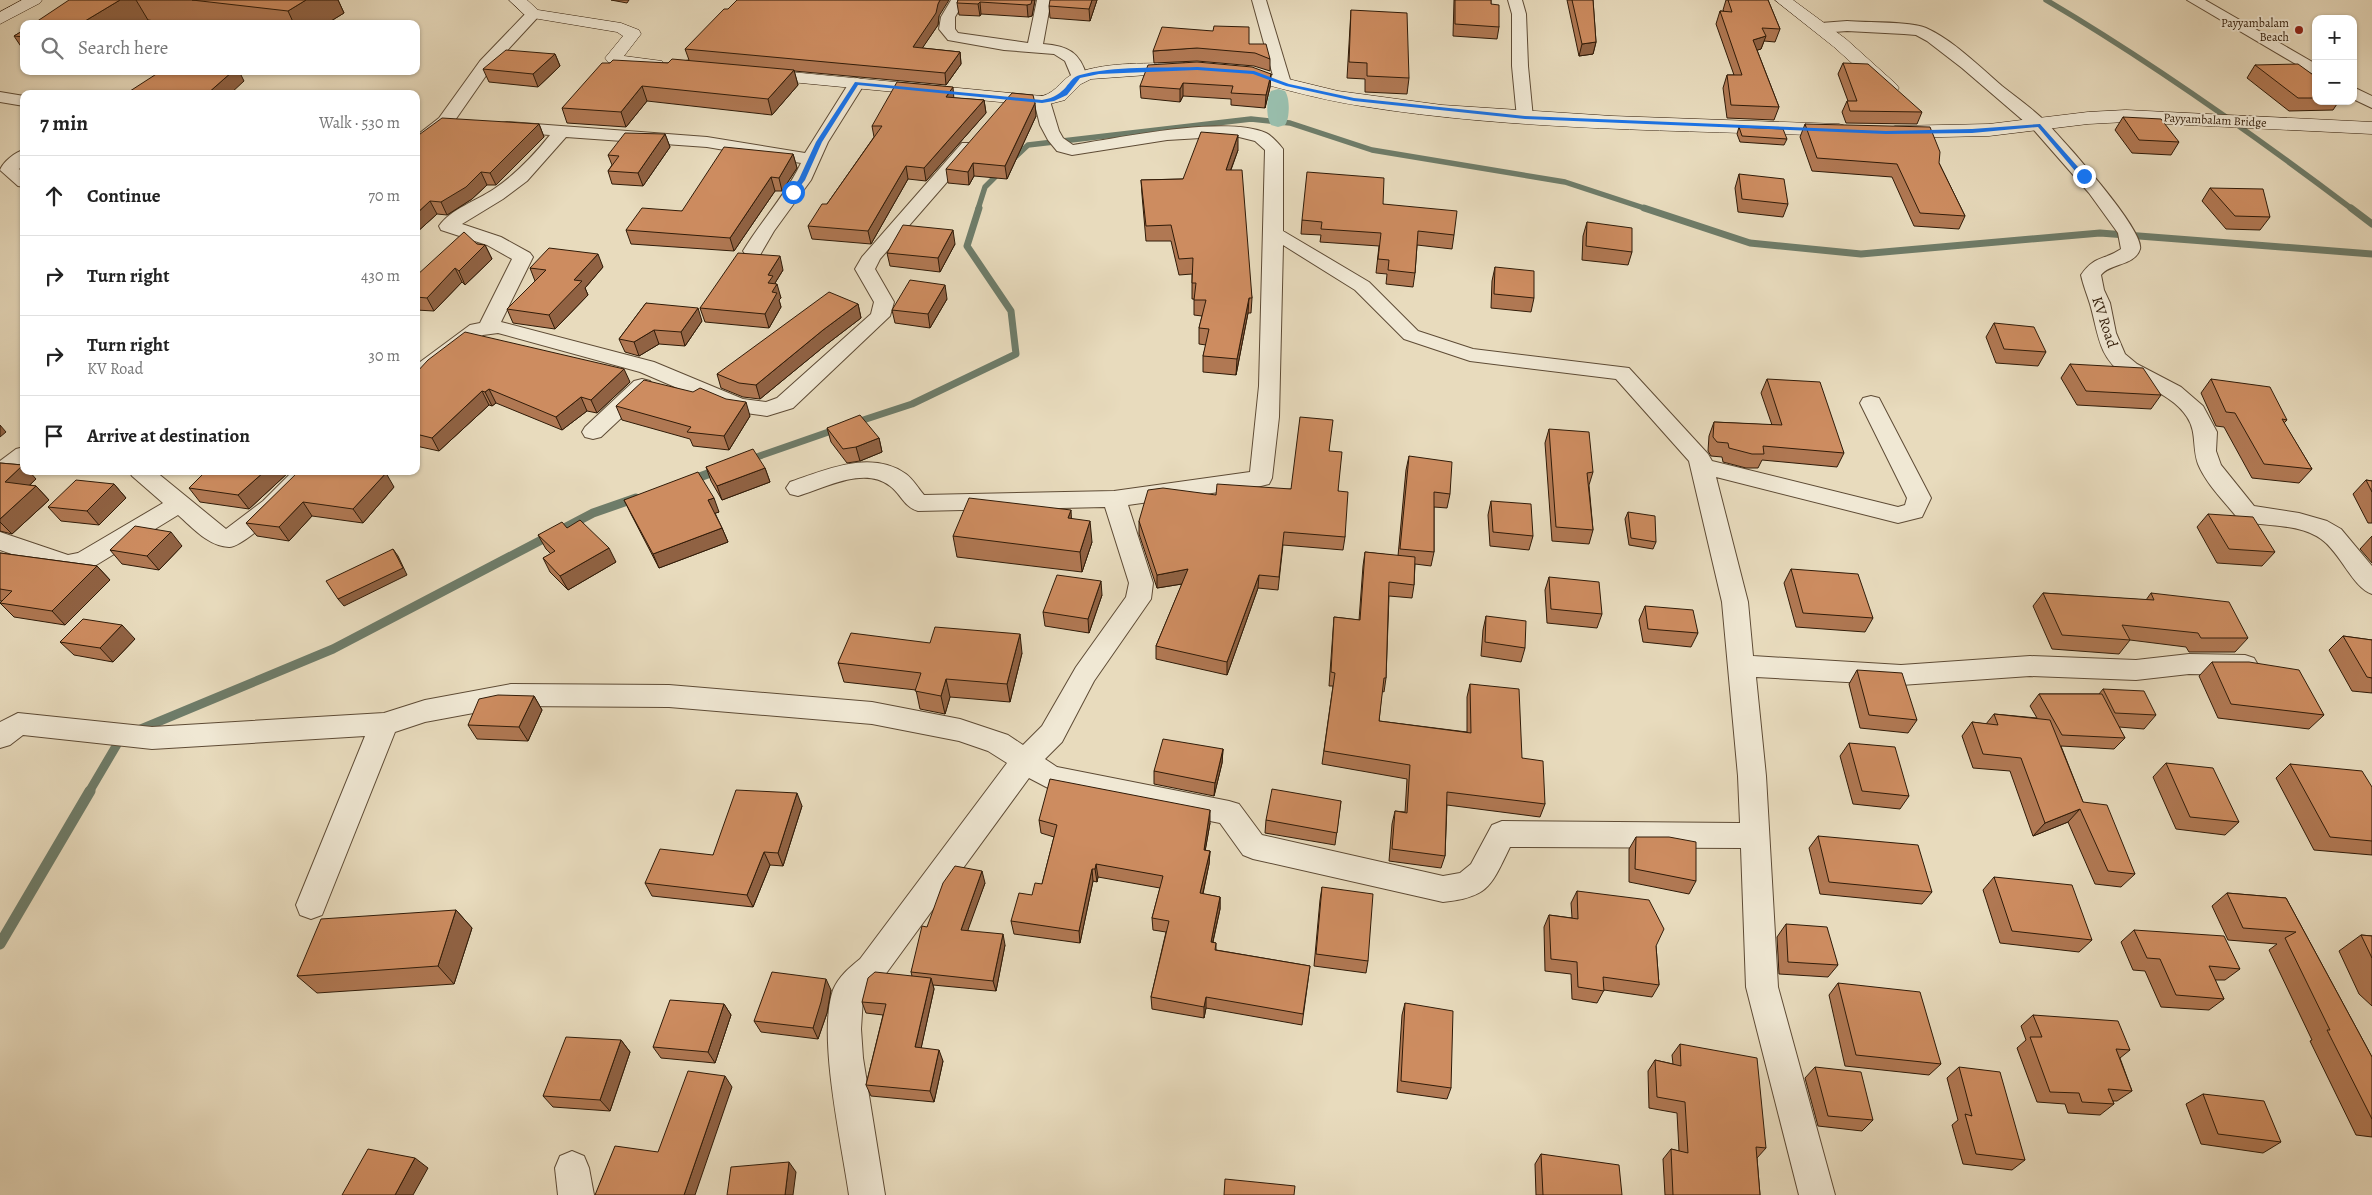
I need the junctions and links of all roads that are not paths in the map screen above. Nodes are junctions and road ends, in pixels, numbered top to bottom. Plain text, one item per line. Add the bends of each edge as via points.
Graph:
1 (34, 0) edge
2 (517, 0) edge
3 (958, 0) edge
4 (1044, 0) edge
5 (1258, 0) edge
6 (1515, 0) edge
7 (1783, 0) edge
8 (2194, 0) edge
9 (533, 14) junction
10 (0, 19) edge
11 (1821, 28) junction
12 (1035, 48) junction
13 (672, 66) edge
14 (2312, 69) edge
15 (740, 72) edge
16 (1079, 77) junction
17 (857, 83) junction
18 (1284, 83) junction
19 (2357, 94) edge
20 (0, 98) edge
21 (1010, 98) junction
22 (1901, 98) edge
23 (20, 100) edge
24 (1042, 101) junction
25 (2372, 103) edge
26 (1918, 112) edge
27 (997, 113) edge
28 (1525, 118) junction
29 (445, 122) junction
30 (464, 124) edge
31 (2040, 125) junction
32 (494, 126) edge
33 (2372, 128) edge
34 (562, 131) junction
35 (1857, 131) edge
36 (1876, 132) edge
37 (1940, 132) junction
38 (980, 134) edge
39 (420, 141) edge
40 (20, 159) edge
41 (812, 159) junction
42 (20, 179) edge
43 (1274, 233) junction
44 (753, 251) dead end
45 (488, 327) junction
46 (652, 369) junction
47 (420, 373) edge
48 (1871, 404) dead end
49 (592, 432) dead end
50 (20, 457) edge
51 (1702, 466) junction
52 (0, 472) edge
53 (145, 475) edge
54 (304, 475) edge
55 (798, 488) dead end
56 (1114, 499) junction
57 (179, 504) junction
58 (0, 541) edge
59 (2372, 585) edge
60 (1741, 666) junction
61 (2265, 667) edge
62 (384, 724) junction
63 (0, 737) edge
64 (1025, 761) junction
65 (1754, 836) junction
66 (311, 905) dead end
67 (867, 1195) edge
68 (1817, 1195) edge

1 - 10 street
2 - 9 street
3 - 12 street via 948,17 947,29 954,37
4 - 12 street
5 - 18 street
6 - 28 street via 1519,14
7 - 11 street
8 - 14 street
9 - 13 street via 621,28 633,34 614,58 623,62
9 - 29 street via 486,64
11 - 22 street
11 - 31 street via 1883,27 1920,31 1968,64
12 - 16 street via 1065,52 1076,65
15 - 17 street
16 - 18 street via 1099,73 1211,69 1254,73
16 - 24 street via 1065,94
17 - 21 street
17 - 41 street via 819,142
18 - 28 street via 1369,101
19 - 25 street
20 - 23 street
21 - 24 street
21 - 27 street
24 - 43 street via 1057,140 1072,150 1167,135 1234,131 1261,137 1274,149
26 - 37 street
28 - 35 street
29 - 30 street
29 - 39 street
31 - 33 street, Payyambalam Bridge via 2126,116
31 - 37 street, Payyambalam Bridge
31 - 59 street, KV Road via 2094,189 2127,233 2131,245 2130,251 2119,260 2099,265 2091,275 2106,333 2116,356 2130,369 2173,392 2195,411 2206,432 2205,451 2211,467 2247,514 2274,515 2328,531
32 - 34 street
34 - 41 street via 707,142
34 - 45 street via 536,165 502,192 448,226 494,241 523,257
36 - 37 street, Payyambalam Bridge
38 - 46 street via 872,257 866,268 884,302 880,316 785,403 767,409 739,406
40 - 42 street via 8,169
41 - 44 street via 802,180 764,230
43 - 51 street via 1362,286 1411,335 1470,355 1622,373 1700,459
43 - 56 street via 1267,443 1261,478
45 - 46 street
45 - 47 street via 477,329
46 - 49 street via 644,384
48 - 51 street via 1919,498 1914,511 1898,515
50 - 52 street
51 - 60 street via 1735,602
53 - 57 street
54 - 57 street via 271,507 230,539 217,535
55 - 56 street via 839,474 869,469 897,479 918,503
56 - 64 street via 1141,583 1138,599 1085,674 1052,734
57 - 58 street via 84,561 67,564
60 - 61 street via 1901,675 2030,666 2136,670 2189,664
60 - 65 street via 1752,776
62 - 63 street via 152,738 18,724
62 - 64 street via 425,711 511,695 669,696 872,713 960,730 998,743
62 - 66 street
64 - 65 street via 1050,777 1072,783 1229,813 1254,846 1443,889 1467,886 1482,873 1502,834
64 - 67 street via 871,969 849,991 845,1018 846,1054
65 - 68 street via 1762,987

